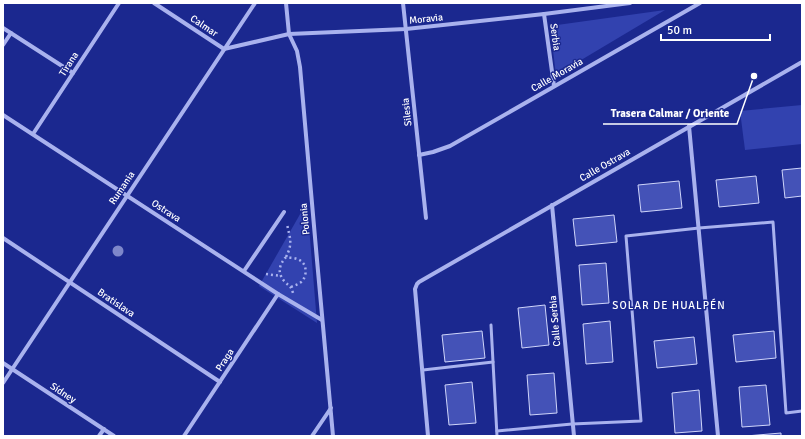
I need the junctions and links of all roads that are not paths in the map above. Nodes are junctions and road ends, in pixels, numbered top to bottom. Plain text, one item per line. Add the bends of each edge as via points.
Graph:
1 (119, 3) edge
2 (154, 3) edge
3 (255, 3) edge
4 (286, 3) edge
5 (403, 3) edge
6 (630, 3) edge
7 (700, 3) edge
8 (544, 14) junction
9 (3, 28) edge
10 (406, 29) junction
11 (11, 33) junction
12 (289, 34) junction
13 (3, 45) edge
14 (224, 49) junction
15 (802, 62) edge
16 (73, 73) junction
17 (554, 86) junction
18 (3, 115) edge
19 (689, 126) junction
20 (33, 134) junction
21 (419, 155) junction
22 (127, 196) junction
23 (552, 205) junction
24 (284, 212) road end
25 (426, 218) dead end
26 (699, 228) junction
27 (3, 238) edge
28 (244, 271) junction
29 (70, 282) junction
30 (278, 294) junction
31 (322, 320) junction
32 (491, 325) dead end
33 (493, 362) junction
34 (3, 363) edge
35 (12, 369) junction
36 (422, 370) junction
37 (220, 382) junction
38 (3, 383) edge
39 (331, 407) junction
40 (802, 411) edge
41 (572, 424) junction
42 (104, 429) junction
43 (497, 430) junction
44 (99, 436) edge
45 (114, 436) edge
46 (184, 436) edge
47 (312, 436) edge
48 (333, 436) edge
49 (428, 436) edge
50 (497, 436) edge
51 (574, 436) edge
52 (718, 436) edge

1 - 16 street, Tirana
2 - 14 street, Calmar
3 - 14 street, Rumania
4 - 12 street, Polonia
5 - 10 street, Silesia
6 - 8 street, Moravia
7 - 17 street, Calle Moravia
8 - 10 street, Moravia
8 - 17 street, Serbia
9 - 11 street
10 - 12 street, Moravia
10 - 21 street, Silesia
11 - 13 street
11 - 16 street
12 - 14 street, Moravia
12 - 31 street, Polonia via 297,51 300,67
14 - 22 street, Rumania
15 - 19 street, Calle Ostrava
16 - 20 street, Tirana
17 - 21 street, Calle Moravia via 450,146
18 - 20 street, Ostrava
19 - 23 street, Calle Ostrava
19 - 26 street
20 - 22 street, Ostrava
21 - 25 street, Silesia
22 - 28 street, Ostrava
22 - 29 street, Rumania
23 - 36 street, Calle Ostrava via 417,284
23 - 41 street, Calle Serbia
24 - 28 street
26 - 40 lane via 773,222 786,413
26 - 41 lane via 626,236 641,421
26 - 52 street
27 - 29 street, Bratislava
28 - 30 street, Ostrava
29 - 35 street, Rumania
29 - 37 street, Bratislava
30 - 31 street, Ostrava
30 - 37 street, Praga
31 - 39 street, Polonia
32 - 33 lane
33 - 36 lane
33 - 43 lane
34 - 35 street, Sídney
35 - 38 street, Rumania
35 - 42 street, Sídney
36 - 49 street
37 - 46 street, Praga
39 - 47 street
39 - 48 street, Polonia
41 - 43 lane
41 - 51 street, Calle Serbia
42 - 44 street
42 - 45 street, Sídney
43 - 50 lane

